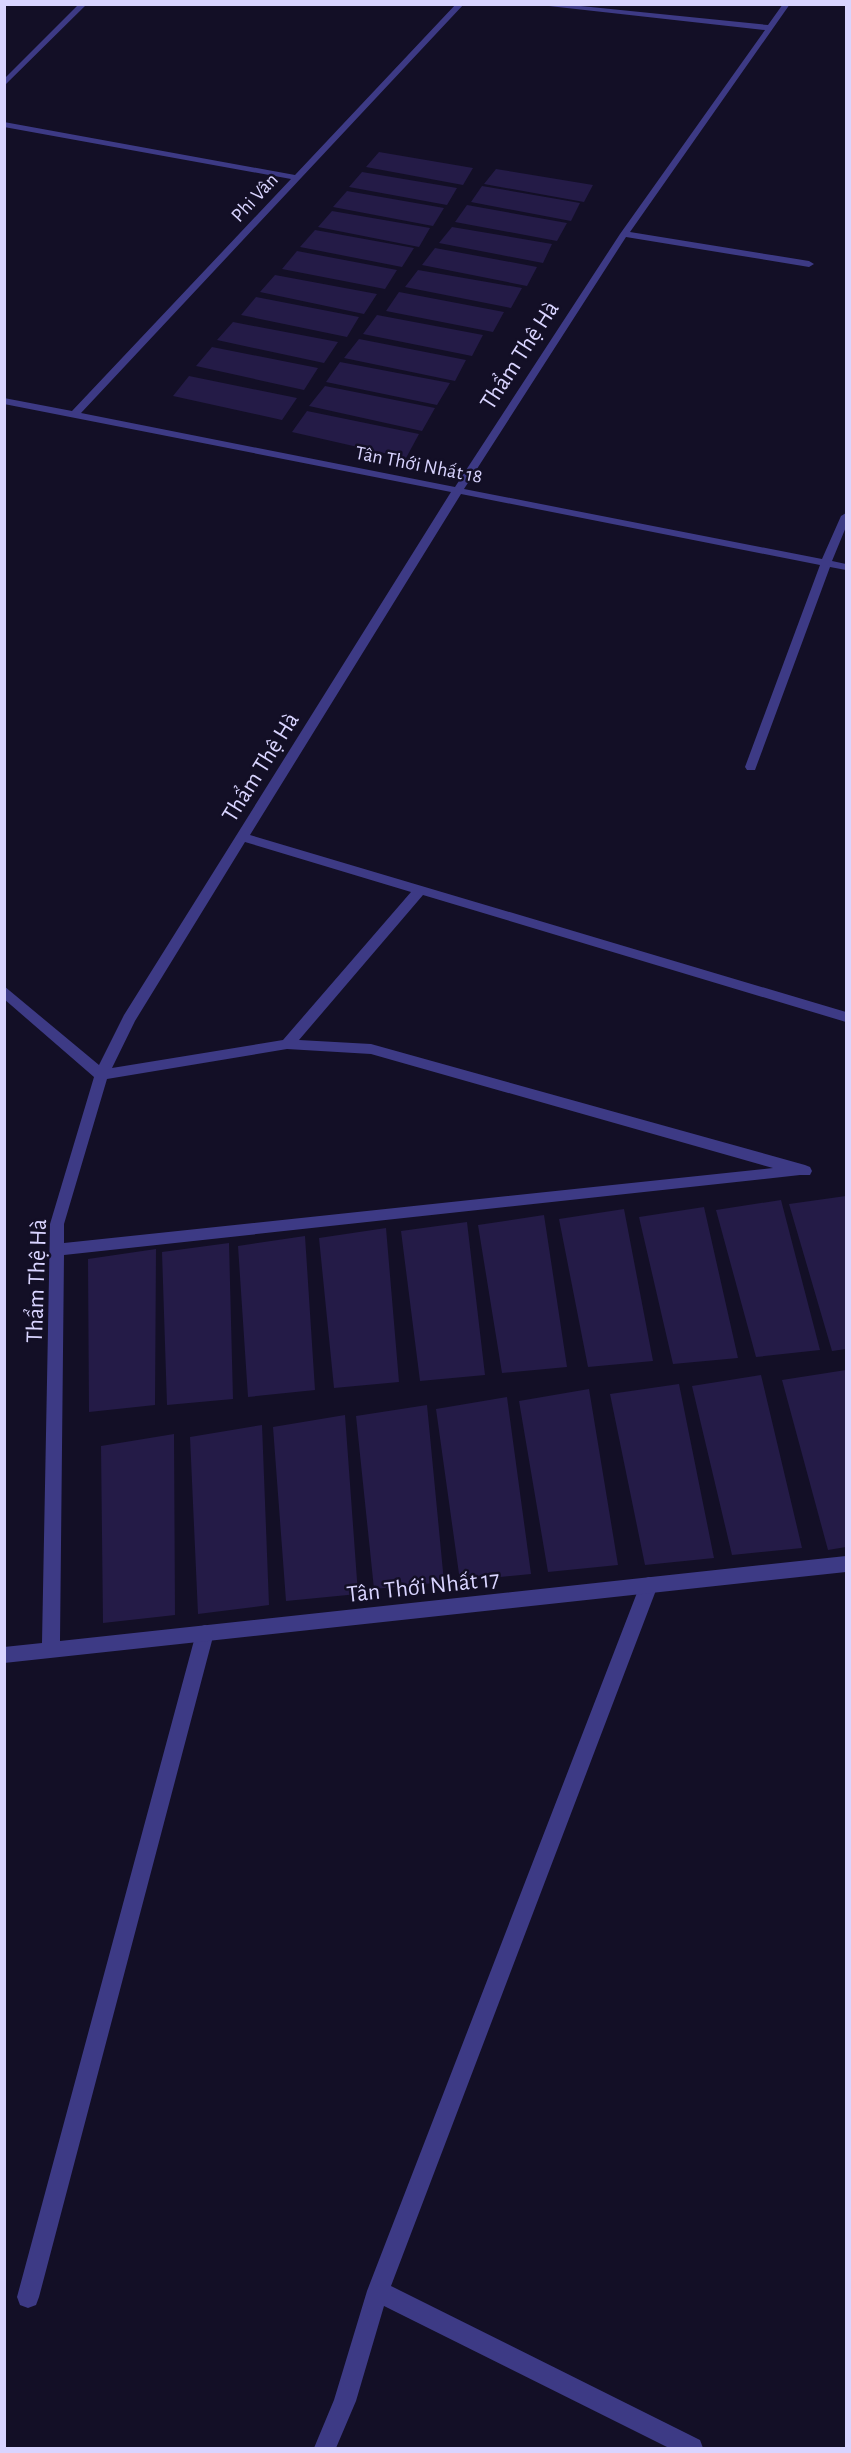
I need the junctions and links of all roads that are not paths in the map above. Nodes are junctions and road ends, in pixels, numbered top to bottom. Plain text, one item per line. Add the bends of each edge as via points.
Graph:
1 (84, 4) edge
2 (460, 4) edge
3 (534, 4) edge
4 (787, 4) edge
5 (771, 28) junction
6 (4, 84) edge
7 (4, 124) edge
8 (297, 178) junction
9 (624, 234) junction
10 (809, 264) dead end
11 (4, 401) edge
12 (74, 415) junction
13 (458, 490) junction
14 (846, 516) edge
15 (826, 563) junction
16 (846, 567) edge
17 (752, 767) dead end
18 (243, 837) junction
19 (420, 890) junction
20 (4, 991) edge
21 (846, 1017) edge
22 (287, 1044) junction
23 (101, 1075) junction
24 (57, 1250) junction
25 (846, 1564) edge
26 (649, 1585) junction
27 (205, 1633) junction
28 (51, 1650) junction
29 (4, 1655) edge
30 (378, 2291) junction
31 (28, 2296) dead end
32 (325, 2448) edge
33 (692, 2448) edge

1 - 6 street
2 - 8 street, Phi Vân
3 - 5 street
4 - 5 street, Thẩm Thệ Hà
5 - 9 street, Thẩm Thệ Hà
7 - 8 street
8 - 12 street, Phi Vân
9 - 10 street
9 - 13 street, Thẩm Thệ Hà
11 - 12 street, Tân Thới Nhất 18
12 - 13 street, Tân Thới Nhất 18
13 - 15 street, Tân Thới Nhất 18
13 - 18 street, Thẩm Thệ Hà
14 - 15 street
15 - 16 street, Tân Thới Nhất 18
15 - 17 street
18 - 19 street
18 - 23 street, Thẩm Thệ Hà via 129,1019
19 - 21 street
19 - 22 street
20 - 23 street
22 - 23 street
22 - 24 street via 371,1049 805,1171
23 - 24 street, Thẩm Thệ Hà via 57,1224
24 - 28 street, Thẩm Thệ Hà
25 - 26 street, Tân Thới Nhất 17
26 - 27 street, Tân Thới Nhất 17
26 - 30 street
27 - 28 street, Tân Thới Nhất 17
27 - 31 street
28 - 29 street, Tân Thới Nhất 17
30 - 32 street via 345,2401
30 - 33 street

